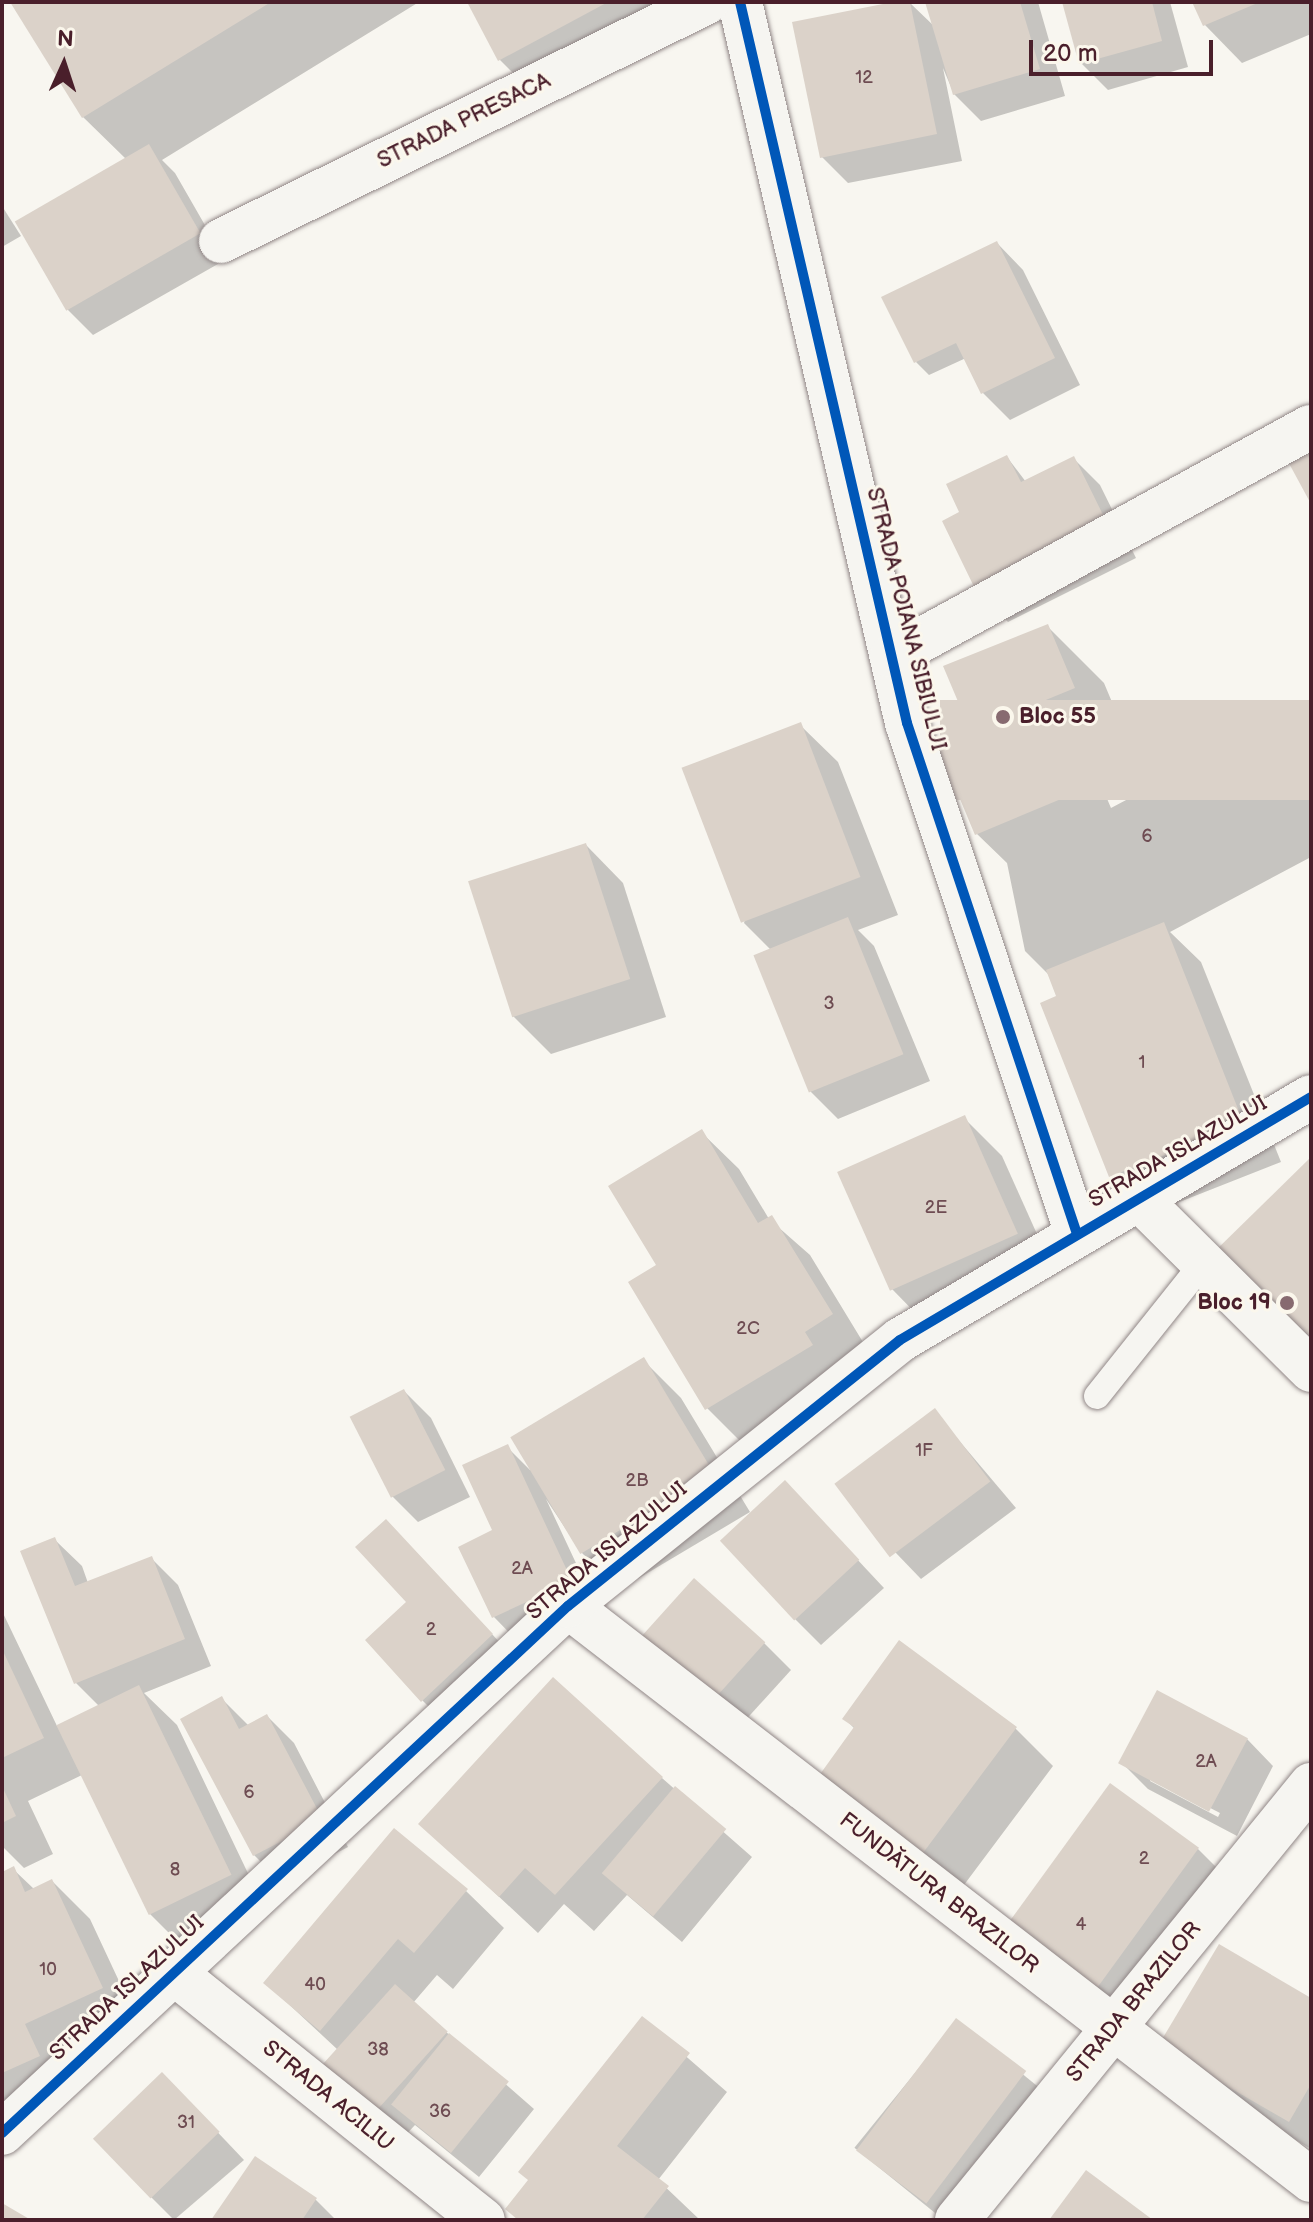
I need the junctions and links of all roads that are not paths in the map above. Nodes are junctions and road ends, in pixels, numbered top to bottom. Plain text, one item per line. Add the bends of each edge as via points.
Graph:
1 (707, 2) edge
2 (740, 2) edge
3 (221, 241) dead end
4 (1311, 427) edge
5 (892, 656) junction
6 (1311, 1097) edge
7 (1138, 1198) junction
8 (1077, 1234) junction
9 (1203, 1263) junction
10 (1311, 1370) edge
11 (1097, 1396) dead end
12 (568, 1606) junction
13 (1311, 1785) edge
14 (173, 1972) junction
15 (1113, 2027) junction
16 (2, 2133) edge
17 (1311, 2180) edge
18 (483, 2220) edge
19 (957, 2220) edge

1 - 3 street, STRADA PRESACA
2 - 5 street, STRADA POIANA SIBIULUI
4 - 5 street
5 - 8 street, STRADA POIANA SIBIULUI via 907,723
6 - 7 street, STRADA ISLAZULUI
7 - 8 street, STRADA ISLAZULUI
7 - 9 street
8 - 12 street, STRADA ISLAZULUI via 900,1340
9 - 10 street
9 - 11 lane
12 - 14 street, STRADA ISLAZULUI
12 - 15 street, FUNDĂTURA BRAZILOR
13 - 15 street, STRADA BRAZILOR
14 - 16 street, STRADA ISLAZULUI
14 - 18 street, STRADA ACILIU
15 - 17 street, FUNDĂTURA BRAZILOR
15 - 19 street, STRADA BRAZILOR

